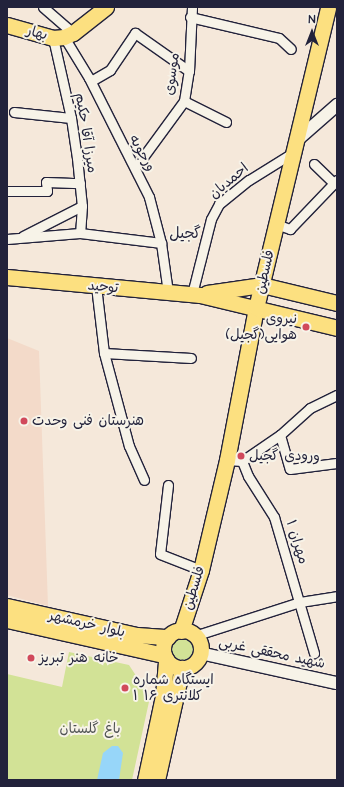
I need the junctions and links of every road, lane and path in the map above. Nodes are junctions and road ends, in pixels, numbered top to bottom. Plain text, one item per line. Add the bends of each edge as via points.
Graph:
1 (43, 7) edge
2 (106, 7) edge
3 (192, 7) edge
4 (328, 7) edge
5 (190, 17) junction
6 (7, 25) edge
7 (63, 36) junction
8 (291, 49) dead end
9 (189, 71) junction
10 (91, 82) junction
11 (184, 101) junction
12 (337, 105) edge
13 (14, 112) dead end
14 (71, 118) junction
15 (226, 122) dead end
16 (295, 146) junction
17 (314, 164) dead end
18 (135, 168) junction
19 (336, 182) edge
20 (80, 183) junction
21 (7, 191) edge
22 (82, 206) junction
23 (276, 224) junction
24 (80, 233) junction
25 (19, 238) junction
26 (7, 239) edge
27 (161, 243) junction
28 (7, 276) edge
29 (96, 286) junction
30 (266, 286) junction
31 (168, 292) junction
32 (196, 294) junction
33 (337, 304) edge
34 (260, 309) junction
35 (337, 328) edge
36 (104, 353) junction
37 (191, 358) dead end
38 (337, 395) edge
39 (280, 435) junction
40 (234, 461) junction
41 (337, 463) edge
42 (144, 480) dead end
43 (168, 485) dead end
44 (200, 570) junction
45 (337, 596) edge
46 (300, 602) junction
47 (7, 606) edge
48 (25, 617) junction
49 (7, 620) edge
50 (183, 634) junction
51 (314, 652) dead end
52 (200, 653) junction
53 (165, 657) junction
54 (182, 668) junction
55 (337, 683) edge
56 (145, 780) edge
57 (157, 780) edge

1 - 7 street, ورجویه
2 - 7 main road
3 - 5 street, موسوی
4 - 16 main road, فلسطین
5 - 8 street via 279,38
5 - 9 street, موسوی
6 - 7 main road, بهار
7 - 10 street, ورجویه
7 - 14 street, میرزا آقا حکیم
9 - 10 street via 135,33 110,70
9 - 11 street, موسوی
10 - 18 street, ورجویه
11 - 15 street
11 - 18 street, موسوی
12 - 16 street
13 - 14 street
14 - 20 street, میرزا آقا حکیم
16 - 23 main road, فلسطین
16 - 32 street, احمدیان via 219,204 211,219
17 - 19 street
18 - 27 street, ورجویه via 149,197
19 - 23 street via 290,229
20 - 21 street via 46,182 47,191
20 - 22 street, میرزا آقا حکیم
22 - 24 street, میرزا آقا حکیم
22 - 25 street
23 - 30 main road, فلسطین
24 - 25 street
24 - 27 street
25 - 26 street
27 - 31 street, ورجویه
28 - 29 main road, توحید
29 - 31 main road, توحید
29 - 36 street
30 - 32 main road
30 - 33 main road
30 - 34 main road, فلسطین
31 - 32 main road, توحید
32 - 34 main road
34 - 35 main road
34 - 40 main road, فلسطین
36 - 37 street
36 - 42 street via 129,446
38 - 39 street via 310,408
39 - 40 street
39 - 41 street via 290,469
40 - 44 main road, فلسطین
40 - 46 street, مهران ۱ via 248,476 274,517
40 - 50 main road, فلسطین
43 - 44 street via 160,554
44 - 50 main road, فلسطین
45 - 46 street
46 - 50 street
46 - 51 street, مهران ۱
47 - 48 main road, بلوار خرمشهر
48 - 49 main road, بلوار خرمشهر
48 - 50 main road, بلوار خرمشهر via 137,635
48 - 53 main road, بلوار خرمشهر
50 - 52 main road via 199,644
50 - 53 main road via 163,645
52 - 54 main road via 192,665
52 - 55 street, شهید محققی غربی
53 - 54 main road via 173,666
53 - 56 main road via 163,696
54 - 57 main road

